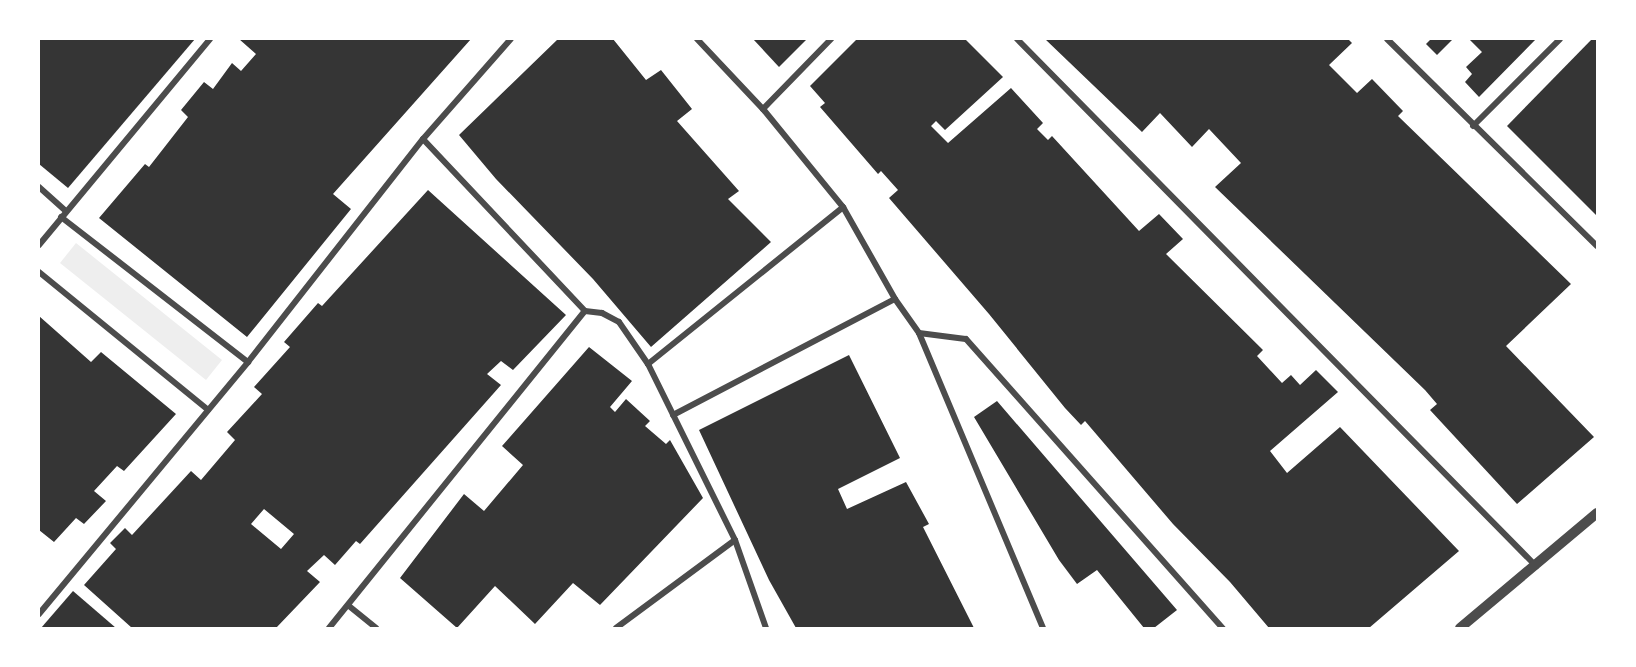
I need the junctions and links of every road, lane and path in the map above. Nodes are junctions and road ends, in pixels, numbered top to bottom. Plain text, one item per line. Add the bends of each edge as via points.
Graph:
1 (210, 39) edge
2 (511, 39) edge
3 (697, 39) edge
4 (831, 39) edge
5 (1017, 39) edge
6 (1387, 39) edge
7 (1560, 39) edge
8 (763, 109) junction
9 (1473, 126) junction
10 (423, 139) junction
11 (39, 188) edge
12 (843, 207) junction
13 (63, 214) junction
14 (39, 245) edge
15 (1597, 246) edge
16 (39, 272) edge
17 (895, 299) junction
18 (585, 310) junction
19 (919, 333) junction
20 (248, 362) junction
21 (648, 364) junction
22 (208, 410) junction
23 (673, 415) junction
24 (1597, 513) edge
25 (735, 540) junction
26 (1536, 566) junction
27 (349, 606) junction
28 (39, 614) edge
29 (329, 628) edge
30 (376, 628) edge
31 (616, 628) edge
32 (766, 628) edge
33 (1043, 628) edge
34 (1223, 628) edge
35 (1460, 628) edge

1 - 13 street
2 - 10 street
3 - 8 street
4 - 8 street
5 - 26 street
6 - 9 street
7 - 9 street
8 - 12 street
9 - 15 street
10 - 18 street
10 - 20 street
11 - 13 street
12 - 17 street
12 - 21 street
13 - 14 street
13 - 20 street
16 - 22 street
17 - 19 street
17 - 23 street
18 - 21 street via 619,322
18 - 27 street
19 - 33 street
19 - 34 street via 966,339
20 - 22 street
21 - 23 street
22 - 28 street
23 - 25 street
24 - 26 street
25 - 31 street
25 - 32 street
26 - 35 street
27 - 29 street
27 - 30 street

